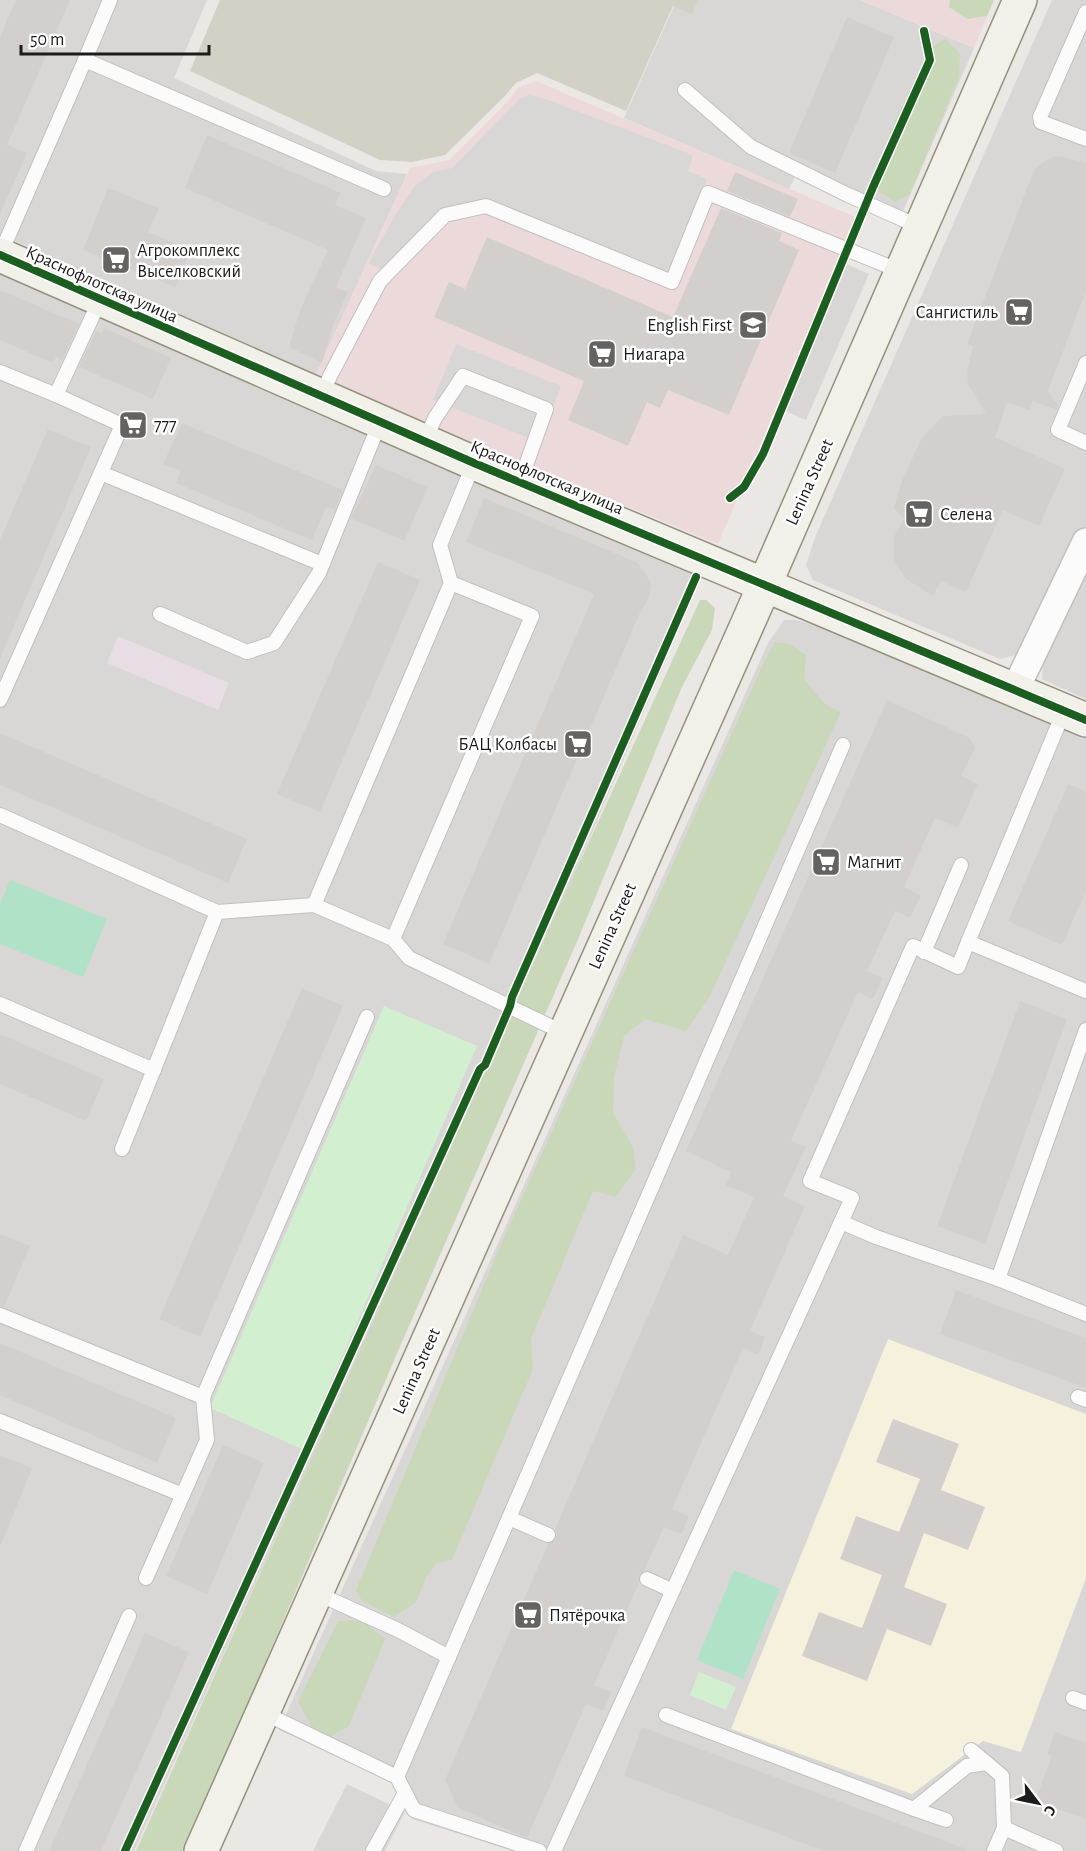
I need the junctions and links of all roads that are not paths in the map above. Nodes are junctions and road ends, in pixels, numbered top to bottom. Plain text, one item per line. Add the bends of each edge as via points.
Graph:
1 (110, 0) edge
2 (1020, 0) edge
3 (1086, 12) edge
4 (85, 60) junction
5 (685, 90) dead end
6 (1086, 139) edge
7 (384, 189) dead end
8 (920, 227) junction
9 (0, 255) edge
10 (900, 271) junction
11 (100, 300) junction
12 (1086, 363) edge
13 (0, 372) edge
14 (56, 395) junction
15 (321, 397) junction
16 (380, 422) junction
17 (425, 441) junction
18 (1086, 443) edge
19 (474, 463) junction
20 (101, 473) junction
21 (520, 482) junction
22 (1086, 542) edge
23 (322, 564) junction
24 (451, 583) junction
25 (764, 586) junction
26 (160, 614) dead end
27 (1015, 690) junction
28 (0, 700) edge
29 (1075, 715) edge
30 (843, 745) dead end
31 (0, 815) edge
32 (961, 865) dead end
33 (314, 905) junction
34 (217, 912) junction
35 (393, 939) junction
36 (968, 942) junction
37 (924, 952) junction
38 (1086, 991) edge
39 (0, 1004) edge
40 (367, 1017) dead end
41 (1086, 1030) edge
42 (564, 1033) junction
43 (154, 1070) junction
44 (122, 1149) dead end
45 (841, 1222) junction
46 (998, 1280) junction
47 (1086, 1314) edge
48 (0, 1315) edge
49 (203, 1397) junction
50 (0, 1421) edge
51 (183, 1495) junction
52 (509, 1518) junction
53 (548, 1535) dead end
54 (146, 1578) dead end
55 (647, 1579) dead end
56 (672, 1590) junction
57 (316, 1593) junction
58 (129, 1616) dead end
59 (449, 1657) junction
60 (262, 1712) junction
61 (666, 1715) dead end
62 (971, 1750) dead end
63 (986, 1763) junction
64 (397, 1777) junction
65 (405, 1793) junction
66 (914, 1809) junction
67 (946, 1821) dead end
68 (1004, 1828) junction
69 (26, 1851) edge
70 (201, 1851) edge
71 (373, 1851) edge
72 (539, 1851) edge
73 (554, 1851) edge
74 (993, 1851) edge
75 (1056, 1851) edge

1 - 4 lane
2 - 8 main road, Lenina Street
3 - 6 lane via 1040,117 1041,122
4 - 7 lane
4 - 9 lane
5 - 8 lane via 751,147
8 - 10 main road, Lenina Street
9 - 11 main road, Краснофлотская улица
10 - 15 lane via 708,193 672,282 486,206 445,215 380,281
10 - 25 main road, Lenina Street
11 - 14 lane
11 - 15 main road, Краснофлотская улица
12 - 18 lane via 1058,430
13 - 14 lane
14 - 20 lane via 122,425
15 - 16 main road, Краснофлотская улица
16 - 17 main road, Краснофлотская улица
16 - 23 lane
17 - 19 main road, Краснофлотская улица
17 - 21 lane via 435,417 463,376 546,409
19 - 21 main road, Краснофлотская улица
19 - 24 lane via 440,545
20 - 23 lane
20 - 28 lane
21 - 25 main road, Краснофлотская улица
22 - 27 street
23 - 26 lane via 274,643 247,652
24 - 33 lane
24 - 35 lane via 532,616
25 - 27 main road, Краснофлотская улица
25 - 42 main road, Lenina Street
27 - 29 main road, Краснофлотская улица
29 - 36 lane
30 - 52 lane
31 - 34 lane
32 - 37 lane
33 - 34 lane
33 - 35 lane
34 - 43 lane
35 - 42 lane via 409,958
36 - 37 lane via 958,967
36 - 38 lane
37 - 45 lane via 913,946 810,1181 852,1198
39 - 43 lane
40 - 49 lane
41 - 46 lane
42 - 57 main road, Lenina Street
43 - 44 lane
45 - 46 lane
45 - 56 lane
46 - 47 lane
48 - 49 lane
49 - 51 lane via 207,1440
50 - 51 lane
51 - 54 lane
52 - 53 lane
52 - 59 lane
55 - 56 lane
56 - 73 lane
57 - 59 lane
57 - 60 main road, Lenina Street
58 - 69 lane
59 - 64 lane
60 - 64 lane
60 - 70 main road, Lenina Street
61 - 66 lane
62 - 63 lane
63 - 66 lane via 967,1766
63 - 68 lane via 1002,1776
64 - 65 lane
65 - 71 lane
65 - 72 lane via 414,1810
66 - 67 lane
68 - 74 lane
68 - 75 lane

